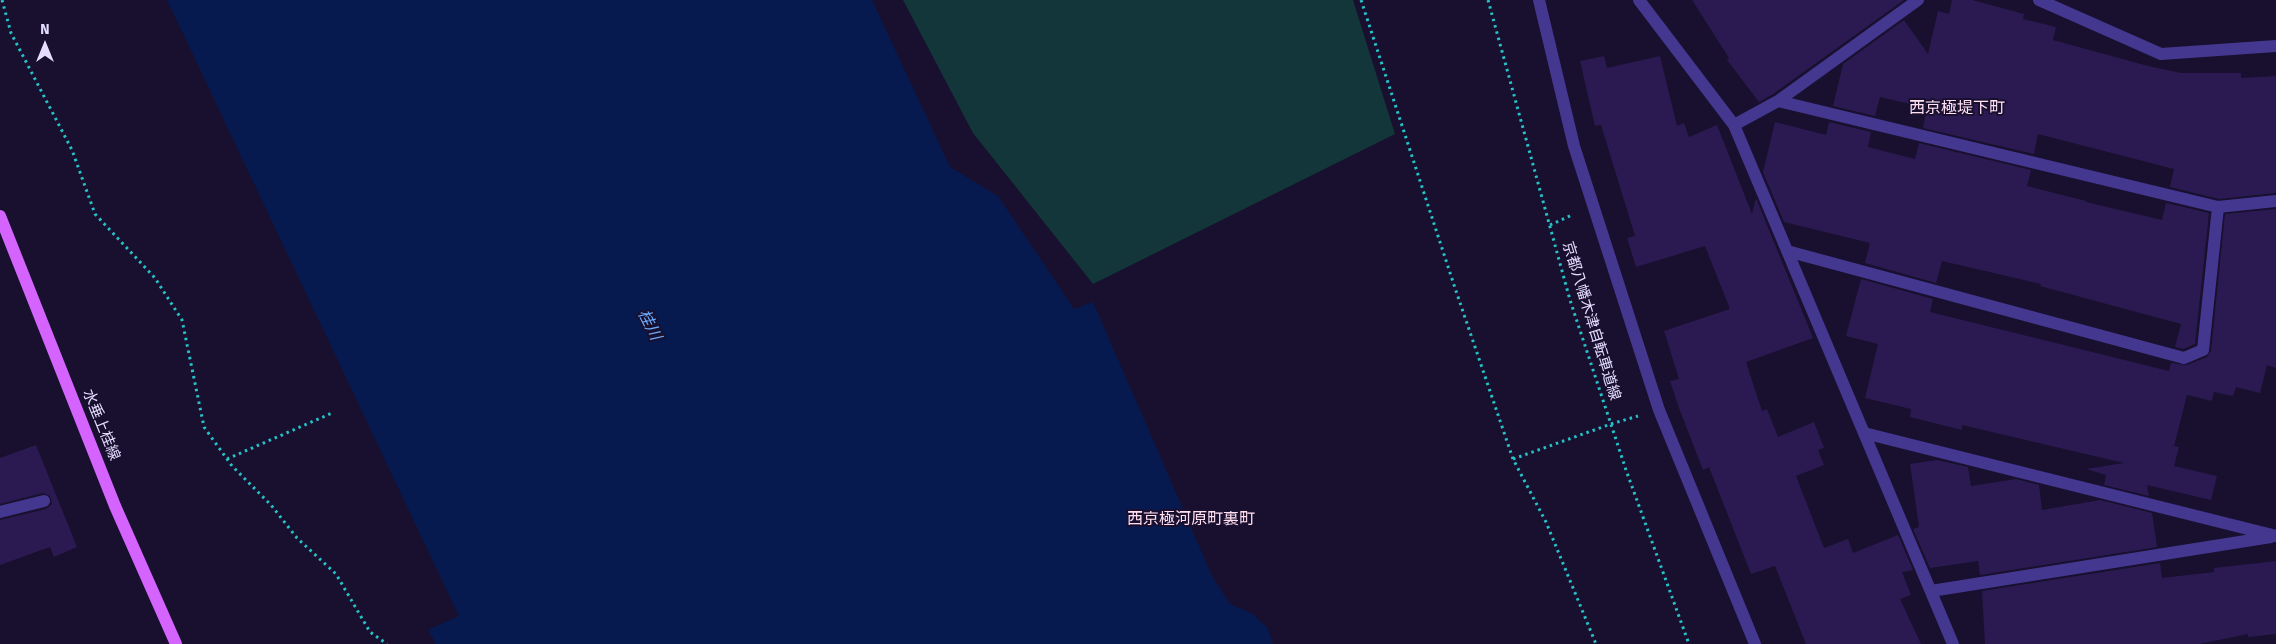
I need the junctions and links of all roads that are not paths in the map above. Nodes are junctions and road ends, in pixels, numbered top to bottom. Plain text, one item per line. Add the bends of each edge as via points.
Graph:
1 (1539, 0) edge
2 (1639, 0) edge
3 (1918, 0) edge
4 (2039, 0) edge
5 (2276, 46) edge
6 (1778, 101) junction
7 (1734, 125) junction
8 (2276, 201) edge
9 (2218, 207) junction
10 (0, 216) edge
11 (1787, 251) junction
12 (1864, 433) junction
13 (44, 501) dead end
14 (0, 512) edge
15 (2276, 536) edge
16 (1931, 591) junction
17 (176, 644) edge
18 (1755, 644) edge
19 (1953, 644) edge

1 - 18 street via 1574,146 1660,410
2 - 7 street
3 - 6 street
4 - 5 street via 2161,54
6 - 7 street
6 - 9 street
7 - 11 street
8 - 9 street
9 - 11 street via 2203,350 2184,358
10 - 17 main road, 水垂上桂線 via 116,506
11 - 12 street
12 - 15 street
12 - 16 street
13 - 14 street
15 - 16 street
16 - 19 street

